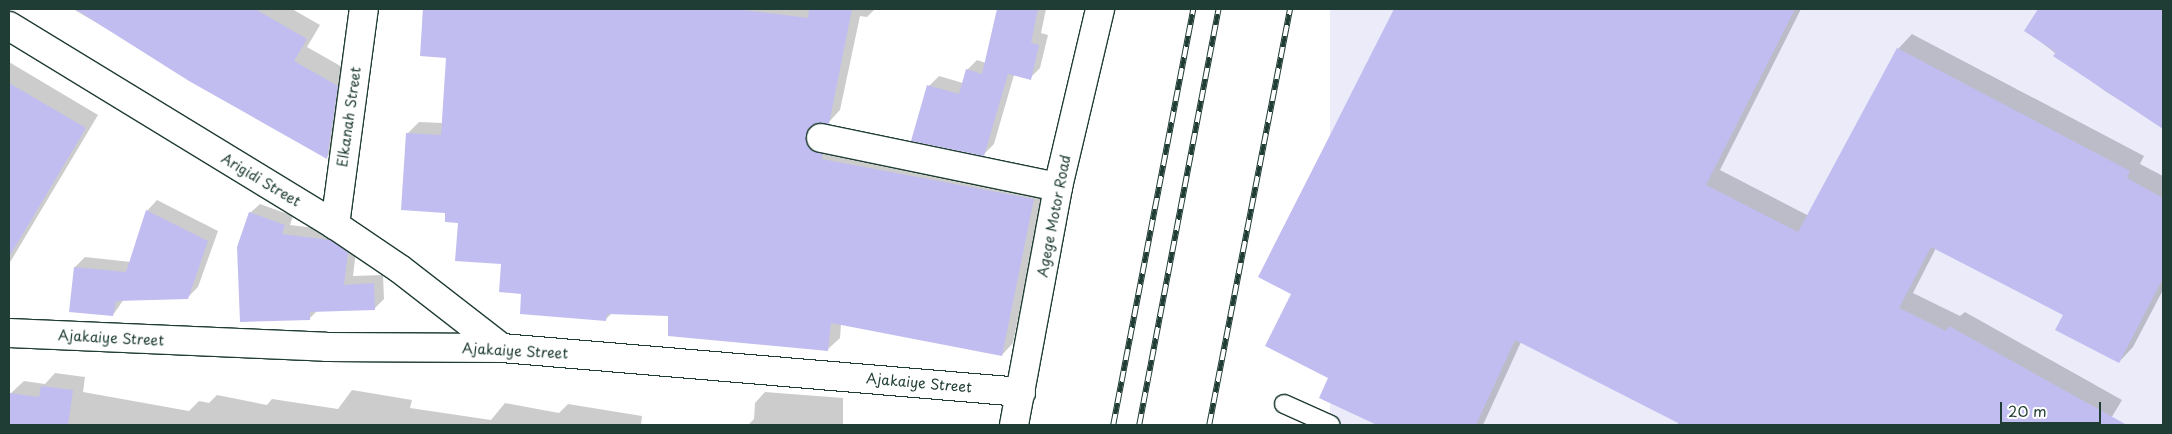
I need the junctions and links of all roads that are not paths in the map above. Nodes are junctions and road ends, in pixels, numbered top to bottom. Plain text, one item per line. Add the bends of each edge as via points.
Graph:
1 (364, 9) edge
2 (1100, 9) edge
3 (9, 26) edge
4 (821, 138) dead end
5 (1058, 187) junction
6 (335, 225) junction
7 (9, 333) edge
8 (502, 348) junction
9 (1021, 392) junction
10 (1284, 404) dead end
11 (1014, 425) edge
12 (1331, 425) edge

1 - 6 street, Elkanah Street
2 - 5 street, Agege Motor Road
3 - 6 street, Arigidi Street
4 - 5 street
5 - 9 street, Agege Motor Road
6 - 8 street, Arigidi Street via 400,269
7 - 8 street, Ajakaiye Street via 326,347
8 - 9 street, Ajakaiye Street
9 - 11 street, Agege Motor Road
10 - 12 lane

